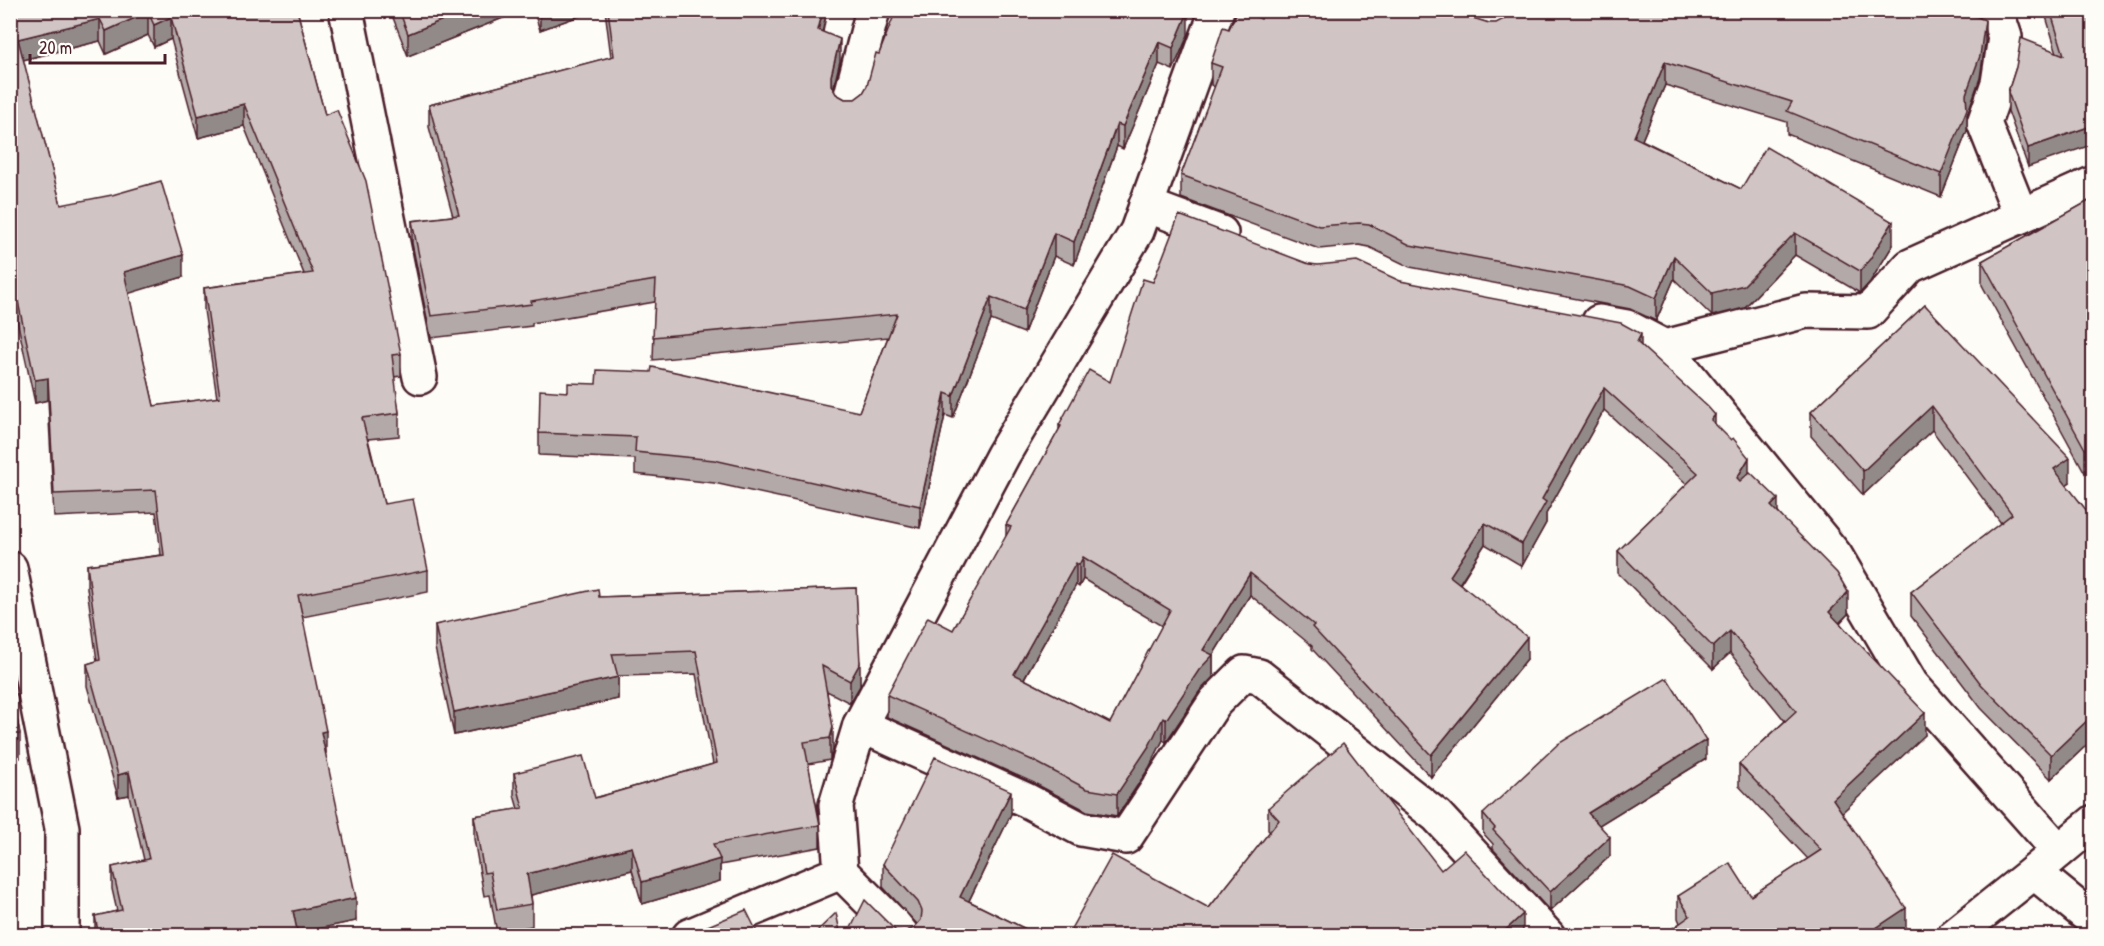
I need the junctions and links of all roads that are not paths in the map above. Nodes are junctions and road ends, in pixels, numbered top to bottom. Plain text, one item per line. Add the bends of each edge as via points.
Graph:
1 (346, 10) edge
2 (873, 10) edge
3 (1217, 10) edge
4 (1444, 10) edge
5 (1501, 10) edge
6 (1996, 10) edge
7 (849, 103) edge
8 (2094, 183) edge
9 (1146, 206) junction
10 (2021, 216) junction
11 (1252, 244) edge
12 (1569, 316) edge
13 (1665, 347) junction
14 (420, 377) dead end
15 (10, 568) edge
16 (860, 725) junction
17 (2094, 822) edge
18 (2059, 851) junction
19 (841, 872) junction
20 (2034, 872) junction
21 (2094, 921) edge
22 (62, 936) edge
23 (689, 936) edge
24 (903, 936) edge
25 (1548, 936) edge
26 (1954, 936) edge

1 - 14 street
2 - 7 street
3 - 9 street
4 - 5 street via 1492,27
6 - 10 street via 2005,37 1998,83 1984,123
8 - 10 street
9 - 11 street
9 - 16 street via 1137,231 1003,455
10 - 13 street via 1910,266 1868,312 1806,311
12 - 13 street via 1627,327
13 - 18 street via 1835,555 1911,684
15 - 22 street via 62,828
16 - 19 street via 836,805
16 - 25 street via 1081,829 1126,837 1215,702 1244,673 1259,676 1437,816
17 - 18 street
18 - 20 street
19 - 23 street
19 - 24 street
20 - 21 street
20 - 26 street

